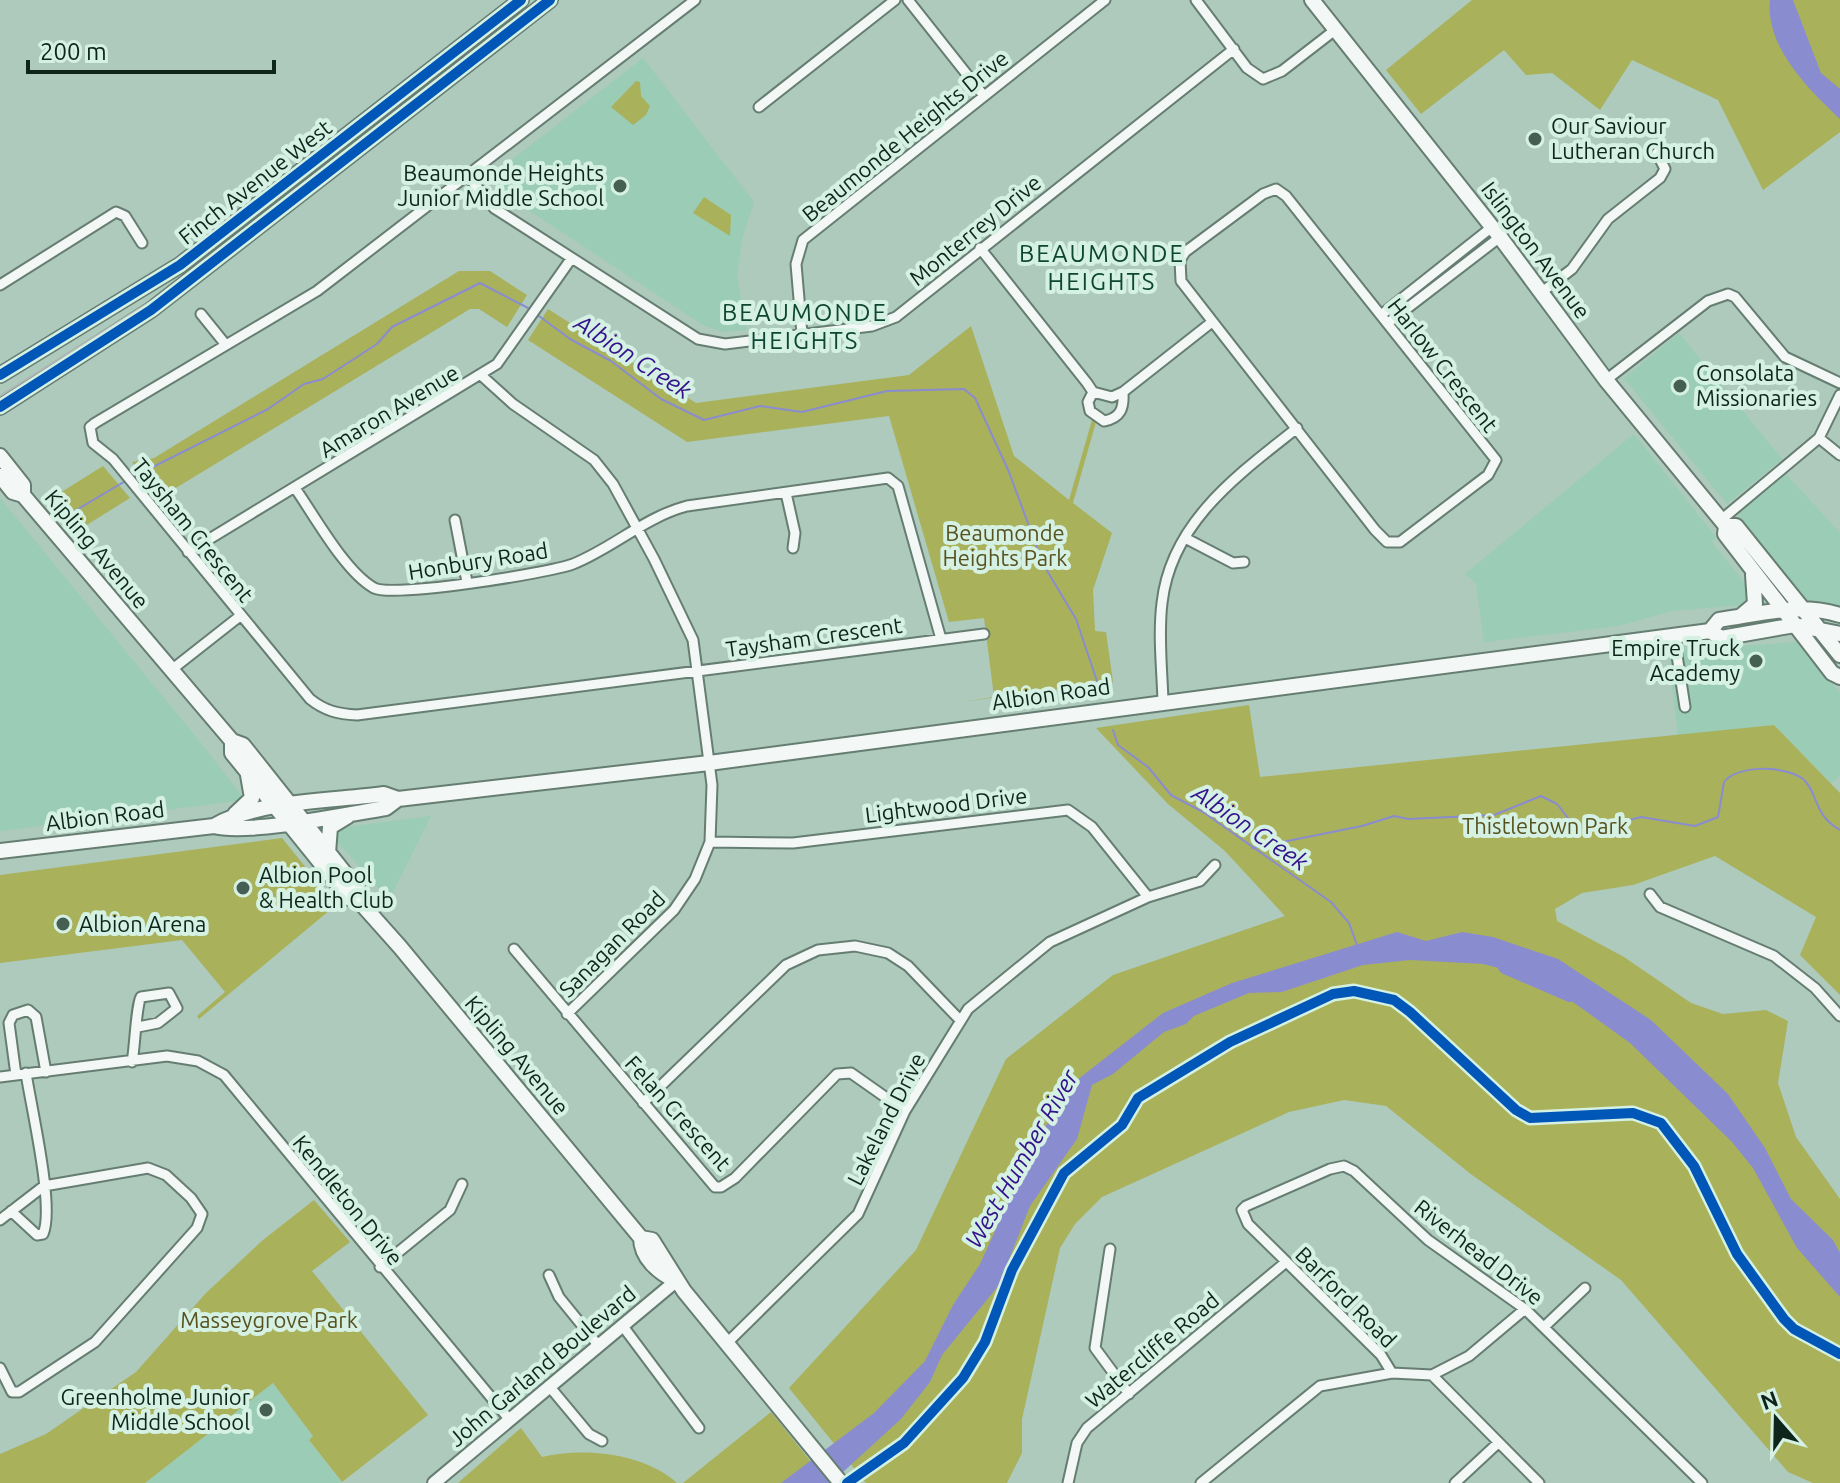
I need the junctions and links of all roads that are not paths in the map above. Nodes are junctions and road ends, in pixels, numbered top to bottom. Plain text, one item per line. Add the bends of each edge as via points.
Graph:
1 (521, 0) edge
2 (550, 0) edge
3 (695, 0) edge
4 (895, 0) edge
5 (908, 0) edge
6 (1105, 0) edge
7 (1196, 0) edge
8 (1312, 0) edge
9 (1335, 30) junction
10 (1234, 49) junction
11 (984, 96) junction
12 (759, 107) dead end
13 (1657, 153) dead end
14 (467, 175) junction
15 (1496, 232) junction
16 (142, 243) dead end
17 (980, 248) junction
18 (571, 259) junction
19 (0, 285) edge
20 (1542, 292) junction
21 (201, 314) dead end
22 (1384, 319) junction
23 (1212, 322) junction
24 (802, 334) junction
25 (226, 345) junction
26 (0, 375) edge
27 (482, 376) junction
28 (1606, 380) junction
29 (1840, 383) edge
30 (1093, 392) junction
31 (1123, 392) junction
32 (1840, 395) edge
33 (0, 407) edge
34 (1297, 428) junction
35 (1819, 438) junction
36 (1840, 455) edge
37 (0, 456) edge
38 (0, 476) edge
39 (295, 488) junction
40 (786, 493) junction
41 (23, 495) junction
42 (455, 520) dead end
43 (1723, 523) junction
44 (637, 529) junction
45 (1185, 538) junction
46 (793, 548) dead end
47 (188, 552) junction
48 (1244, 562) dead end
49 (1752, 571) junction
50 (467, 582) junction
51 (1802, 607) junction
52 (1782, 609) junction
53 (1840, 615) edge
54 (240, 616) junction
55 (1740, 617) junction
56 (1795, 625) junction
57 (1820, 630) junction
58 (1710, 631) junction
59 (984, 634) dead end
60 (1840, 634) edge
61 (1674, 636) junction
62 (941, 639) junction
63 (1840, 655) edge
64 (170, 671) junction
65 (697, 672) junction
66 (1840, 677) edge
67 (1163, 701) junction
68 (1685, 707) dead end
69 (232, 741) junction
70 (709, 763) junction
71 (247, 771) junction
72 (398, 799) junction
73 (284, 807) junction
74 (352, 813) junction
75 (228, 817) junction
76 (294, 821) junction
77 (214, 826) junction
78 (710, 842) junction
79 (0, 851) edge
80 (328, 853) junction
81 (1215, 865) dead end
82 (1650, 894) dead end
83 (1148, 897) junction
84 (359, 901) junction
85 (514, 949) dead end
86 (567, 1014) junction
87 (1840, 1016) edge
88 (959, 1019) junction
89 (138, 1027) junction
90 (132, 1062) junction
91 (46, 1072) junction
92 (21, 1074) junction
93 (0, 1077) edge
94 (643, 1103) junction
95 (905, 1111) junction
96 (462, 1184) dead end
97 (44, 1186) junction
98 (1242, 1210) joint
99 (11, 1211) junction
100 (0, 1220) edge
101 (1110, 1249) dead end
102 (1286, 1262) junction
103 (380, 1267) junction
104 (549, 1275) dead end
105 (676, 1281) junction
106 (1585, 1288) dead end
107 (1525, 1309) junction
108 (622, 1325) junction
109 (1544, 1327) junction
110 (726, 1344) junction
111 (598, 1345) junction
112 (0, 1368) edge
113 (1392, 1373) junction
114 (1432, 1375) junction
115 (549, 1386) junction
116 (1129, 1394) junction
117 (509, 1419) junction
118 (699, 1428) dead end
119 (602, 1441) dead end
120 (1498, 1443) junction
121 (434, 1483) edge
122 (841, 1483) edge
123 (1068, 1483) edge
124 (1201, 1483) edge
125 (1455, 1483) edge
126 (1539, 1483) edge
127 (1702, 1483) edge

1 - 26 main road, Finch Avenue West via 180,265
2 - 33 main road, Finch Avenue West via 151,310
3 - 14 street, Taysham Crescent
4 - 12 street
5 - 11 street
6 - 11 street, Beaumonde Heights Drive
7 - 10 street
8 - 9 main road, Islington Avenue
9 - 10 street via 1268,79 1253,75
9 - 15 main road, Islington Avenue
10 - 17 street, Monterrey Drive
11 - 24 street, Beaumonde Heights Drive via 803,240 796,264
13 - 20 street via 1665,169 1660,178 1608,219 1572,269
14 - 18 street, Monterrey Drive via 494,208
14 - 25 street, Taysham Crescent via 317,291
15 - 20 main road, Islington Avenue
15 - 22 street
16 - 19 street via 125,216 116,212
17 - 24 street, Monterrey Drive via 896,317 872,326
17 - 30 street
18 - 24 street, Monterrey Drive via 698,339 718,344
18 - 27 street, Amaron Avenue via 497,364
20 - 28 main road, Islington Avenue
21 - 25 street
22 - 23 street, Harlow Crescent via 1276,189 1180,260 1181,281
22 - 34 street, Harlow Crescent via 1496,460 1492,471 1406,538 1387,542
23 - 31 street
23 - 34 street, Harlow Crescent
25 - 47 street, Taysham Crescent via 90,427 93,443
27 - 39 street, Amaron Avenue
27 - 44 street, Sanagan Road via 594,460
28 - 29 street via 1708,301 1728,294 1785,357
28 - 43 main road, Islington Avenue
30 - 31 street via 1112,397
30 - 31 street via 1090,411 1104,421 1121,412
32 - 35 street
34 - 45 street via 1222,489
35 - 36 street
35 - 43 street
37 - 41 main road, Kipling Avenue via 23,485
38 - 41 main road, Kipling Avenue via 13,492
39 - 47 street, Amaron Avenue
39 - 50 street, Honbury Road via 322,531 375,588 403,591
40 - 44 street, Honbury Road via 687,506
40 - 46 street
40 - 62 street, Honbury Road via 891,479 898,486
41 - 64 main road, Kipling Avenue
42 - 50 street
43 - 49 main road, Islington Avenue
43 - 51 main road, Islington Avenue via 1736,526
44 - 50 street, Honbury Road via 569,565
44 - 65 street, Sanagan Road via 681,611 693,640
45 - 48 street via 1233,563
45 - 67 street via 1162,602
47 - 54 street, Taysham Crescent
49 - 52 main road, Islington Avenue
49 - 55 main road via 1755,604
51 - 52 main road, Albion Road
51 - 53 main road, Albion Road
51 - 57 main road, Islington Avenue
52 - 55 main road, Albion Road
52 - 56 main road, Islington Avenue
54 - 64 street
54 - 65 street, Taysham Crescent via 310,699 339,714
55 - 58 main road, Albion Road via 1719,620
56 - 57 main road, Albion Road
56 - 58 main road, Albion Road via 1721,638
56 - 66 main road, Islington Avenue
57 - 60 main road, Albion Road
57 - 63 main road, Islington Avenue
58 - 61 main road, Albion Road
59 - 62 street, Taysham Crescent
61 - 67 main road, Albion Road
61 - 68 street
62 - 65 street, Taysham Crescent
64 - 69 main road, Kipling Avenue
65 - 70 street, Sanagan Road
67 - 70 main road, Albion Road
69 - 71 main road, Kipling Avenue via 232,753
69 - 73 main road, Kipling Avenue via 243,745
70 - 72 main road, Albion Road
70 - 78 street, Sanagan Road
71 - 73 main road, Kipling Avenue
71 - 75 main road via 252,798
72 - 73 main road, Albion Road via 384,794
72 - 74 main road, Albion Road via 386,808
73 - 75 main road, Albion Road
73 - 76 main road, Kipling Avenue
74 - 76 main road, Albion Road
74 - 80 main road via 330,827
75 - 77 main road, Albion Road
76 - 77 main road, Albion Road
76 - 80 main road, Kipling Avenue
76 - 84 main road, Kipling Avenue via 349,898
77 - 79 main road, Albion Road
78 - 83 street, Lightwood Drive via 793,843 1068,810 1092,827
78 - 86 street, Sanagan Road via 695,879 674,910
80 - 84 main road, Kipling Avenue via 359,891
81 - 83 street, Lakeland Drive via 1200,881
82 - 87 street via 1660,907 1774,956
83 - 88 street, Lakeland Drive via 1050,942
84 - 105 main road, Kipling Avenue via 641,1238 641,1249 661,1274
85 - 86 street, Felan Crescent
86 - 94 street, Felan Crescent
88 - 94 street via 908,966 888,953 855,946 818,950 786,965
88 - 95 street, Lakeland Drive
89 - 89 street via 158,1023 177,1008 174,998 169,993 141,997
89 - 90 street
90 - 91 street, Kendleton Drive
90 - 103 street, Kendleton Drive via 180,1057 224,1075
91 - 92 street, Kendleton Drive
91 - 92 street via 36,1017 28,1010 13,1015 9,1023
92 - 93 street, Kendleton Drive
92 - 97 street
94 - 95 street, Felan Crescent via 711,1183 721,1187 837,1074 851,1073
95 - 110 street, Lakeland Drive via 858,1214
96 - 103 street via 450,1210
97 - 99 street
97 - 99 street via 43,1234 37,1235
97 - 112 street via 148,1168 166,1175 191,1198 201,1221 85,1351 19,1392 12,1392
98 - 102 street, Barford Road via 1248,1224
98 - 107 street, Riverhead Drive via 1252,1201 1344,1166 1428,1240
99 - 100 street
101 - 116 street via 1095,1348
102 - 113 street, Barford Road via 1381,1355
102 - 116 street, Watercliffe Road
103 - 117 street, Kendleton Drive
104 - 111 street via 559,1297
105 - 108 street, John Garland Boulevard
105 - 110 main road, Kipling Avenue
106 - 109 street
107 - 109 street, Riverhead Drive
107 - 114 street via 1462,1361
108 - 111 street, John Garland Boulevard
108 - 118 street
109 - 127 street, Riverhead Drive
110 - 122 main road, Kipling Avenue
111 - 115 street, John Garland Boulevard
113 - 114 street, Barford Road
113 - 124 street via 1320,1386
114 - 120 street
115 - 117 street, John Garland Boulevard
115 - 119 street via 589,1434
116 - 123 street, Watercliffe Road via 1080,1435
117 - 121 street, John Garland Boulevard
120 - 125 street
120 - 126 street

